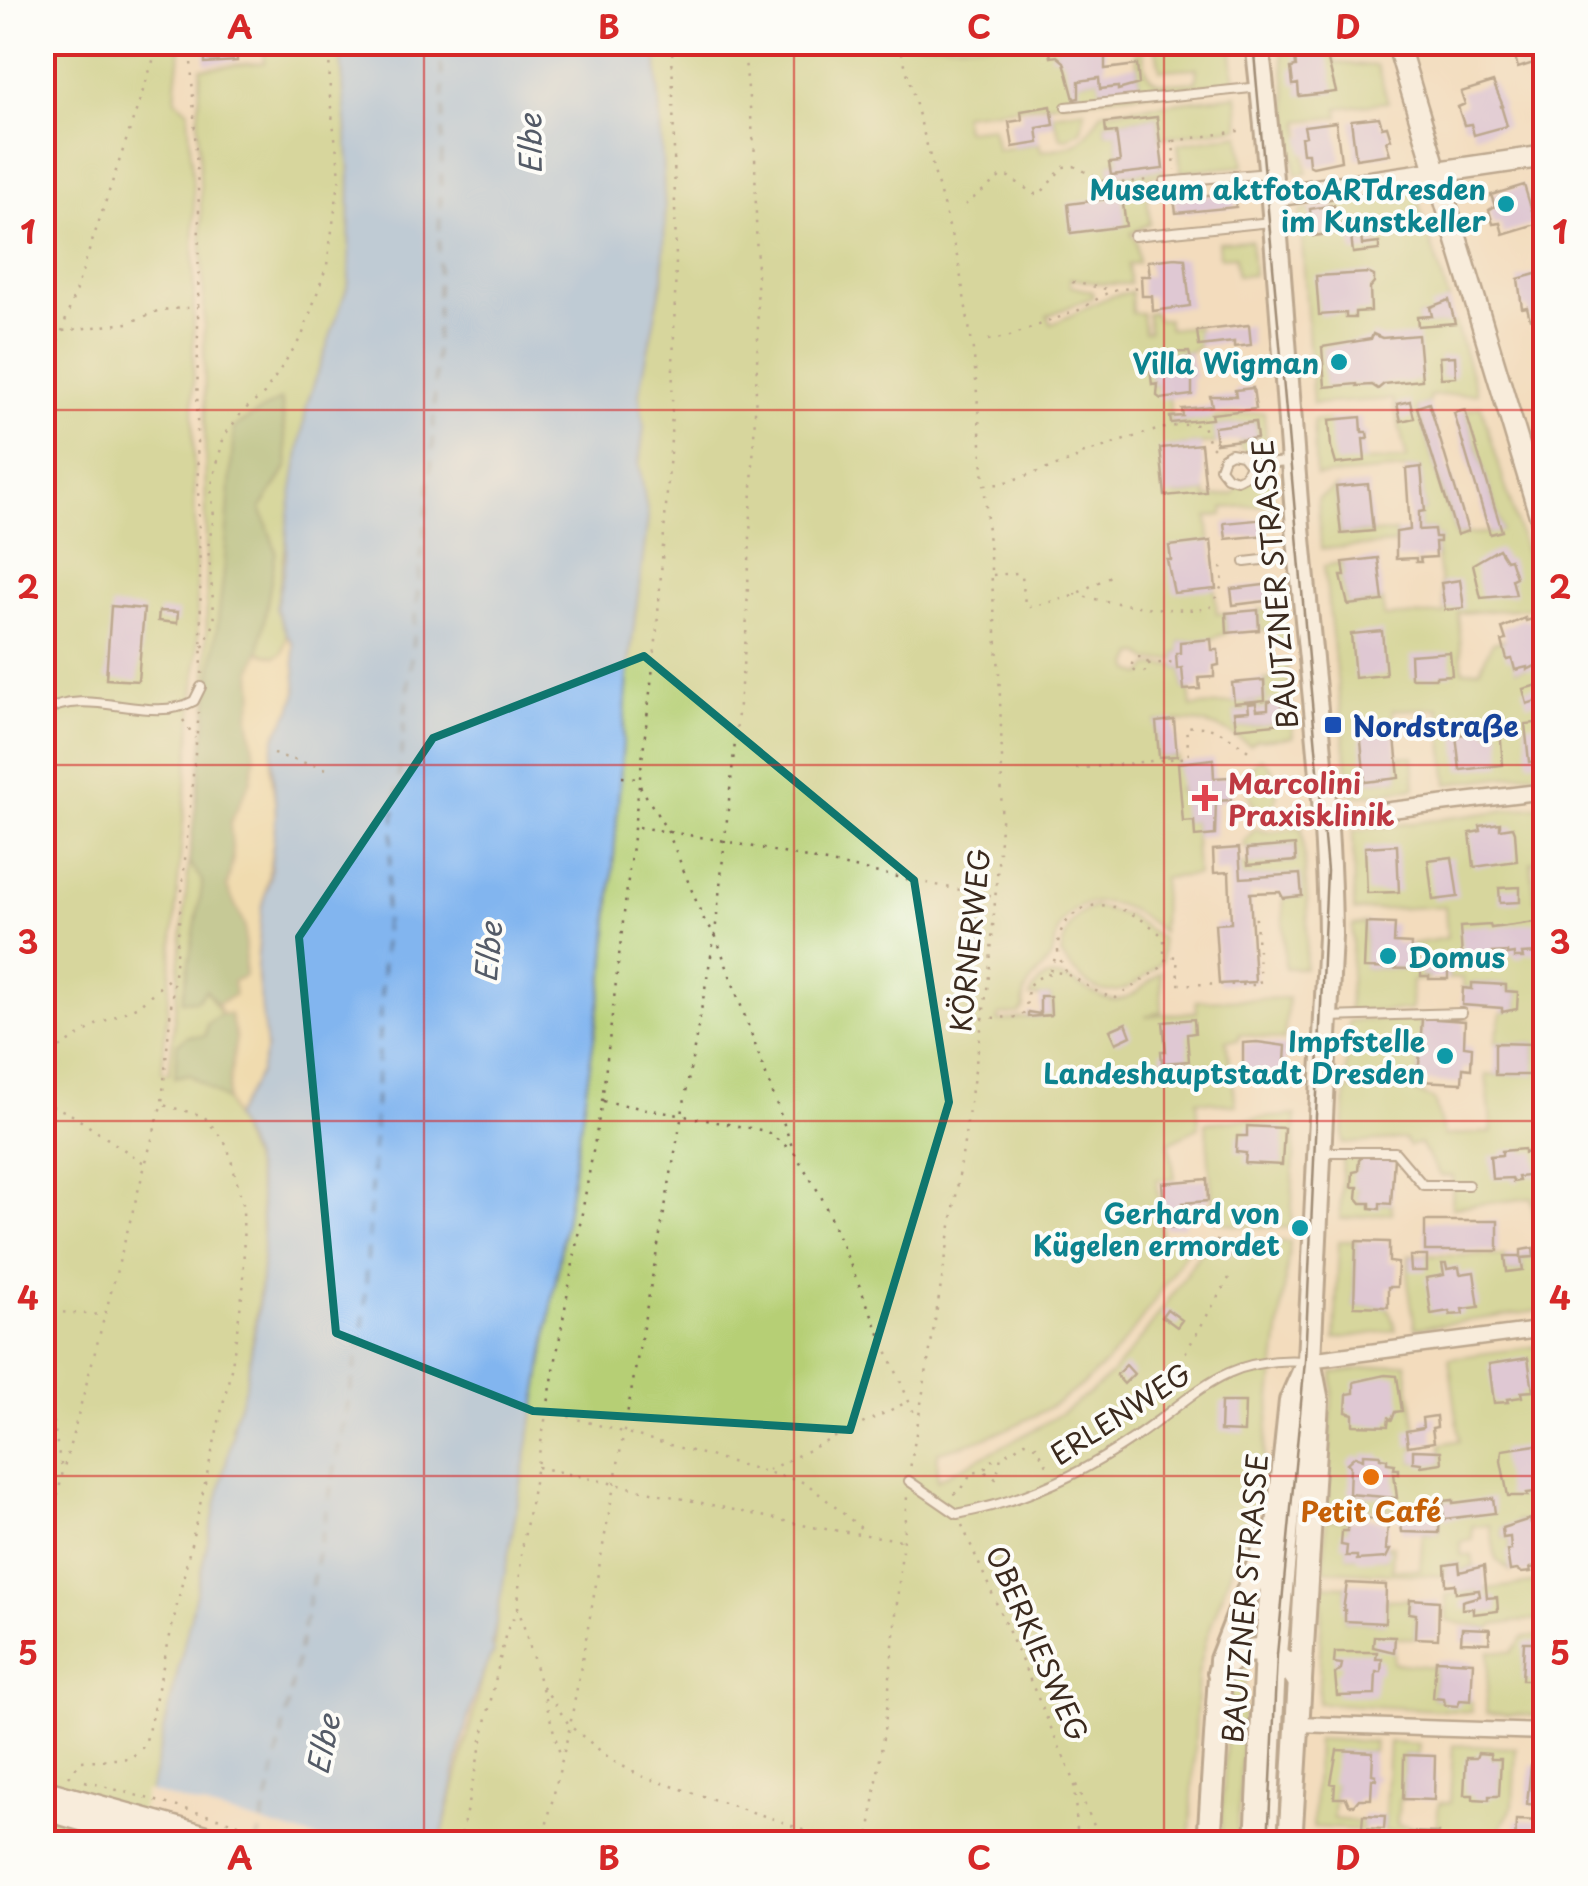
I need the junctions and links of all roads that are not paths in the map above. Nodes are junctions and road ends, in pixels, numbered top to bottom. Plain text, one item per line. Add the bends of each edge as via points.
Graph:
1 (1257, 42) edge
2 (1397, 42) edge
3 (1262, 87) junction
4 (1066, 107) dead end
5 (1546, 156) edge
6 (1437, 174) junction
7 (1162, 180) road end
8 (1272, 185) junction
9 (1276, 221) junction
10 (1134, 236) dead end
11 (1294, 461) junction
12 (1250, 465) junction
13 (1546, 535) edge
14 (1301, 556) junction
15 (1245, 562) dead end
16 (202, 687) road end
17 (42, 713) edge
18 (1546, 791) edge
19 (1326, 818) junction
20 (1462, 1013) dead end
21 (1326, 1017) junction
22 (1319, 1152) junction
23 (1468, 1184) dead end
24 (1546, 1329) edge
25 (1309, 1360) junction
26 (908, 1482) road end
27 (1278, 1516) junction
28 (1274, 1655) junction
29 (1219, 1672) junction
30 (1300, 1682) junction
31 (1298, 1724) junction
32 (1546, 1732) edge
33 (53, 1784) edge
34 (42, 1809) edge
35 (165, 1844) edge
36 (235, 1844) edge
37 (1209, 1844) edge
38 (1257, 1844) edge
39 (1272, 1844) edge
40 (1290, 1844) edge

1 - 3 main road, BAUTZNER STRASSE
2 - 6 street
3 - 4 lane
3 - 8 main road, BAUTZNER STRASSE
5 - 6 street
6 - 8 street
6 - 13 street
7 - 8 lane
8 - 9 main road, BAUTZNER STRASSE
9 - 10 lane
9 - 11 main road, BAUTZNER STRASSE
11 - 12 lane
11 - 14 main road, BAUTZNER STRASSE
12 - 12 lane via 1237,480 1220,468 1231,453
14 - 15 lane
14 - 19 main road, BAUTZNER STRASSE
16 - 17 lane via 194,701 170,709 82,701
18 - 19 street
19 - 21 main road, BAUTZNER STRASSE
20 - 21 lane
21 - 22 main road, BAUTZNER STRASSE
22 - 23 lane via 1395,1152 1424,1184
22 - 25 main road, BAUTZNER STRASSE
24 - 25 street
25 - 26 lane, ERLENWEG via 1253,1363 1224,1374 1135,1437 1018,1499 957,1514
25 - 27 main road, BAUTZNER STRASSE via 1292,1401
25 - 28 lane
25 - 30 main road, BAUTZNER STRASSE via 1317,1401
27 - 28 main road, BAUTZNER STRASSE
27 - 29 main road
28 - 29 main road via 1241,1653
28 - 30 main road
28 - 38 main road, BAUTZNER STRASSE
28 - 39 lane
29 - 37 main road
30 - 31 main road, BAUTZNER STRASSE
31 - 32 street
31 - 40 main road, BAUTZNER STRASSE
33 - 36 street, bridge
34 - 35 street, bridge

